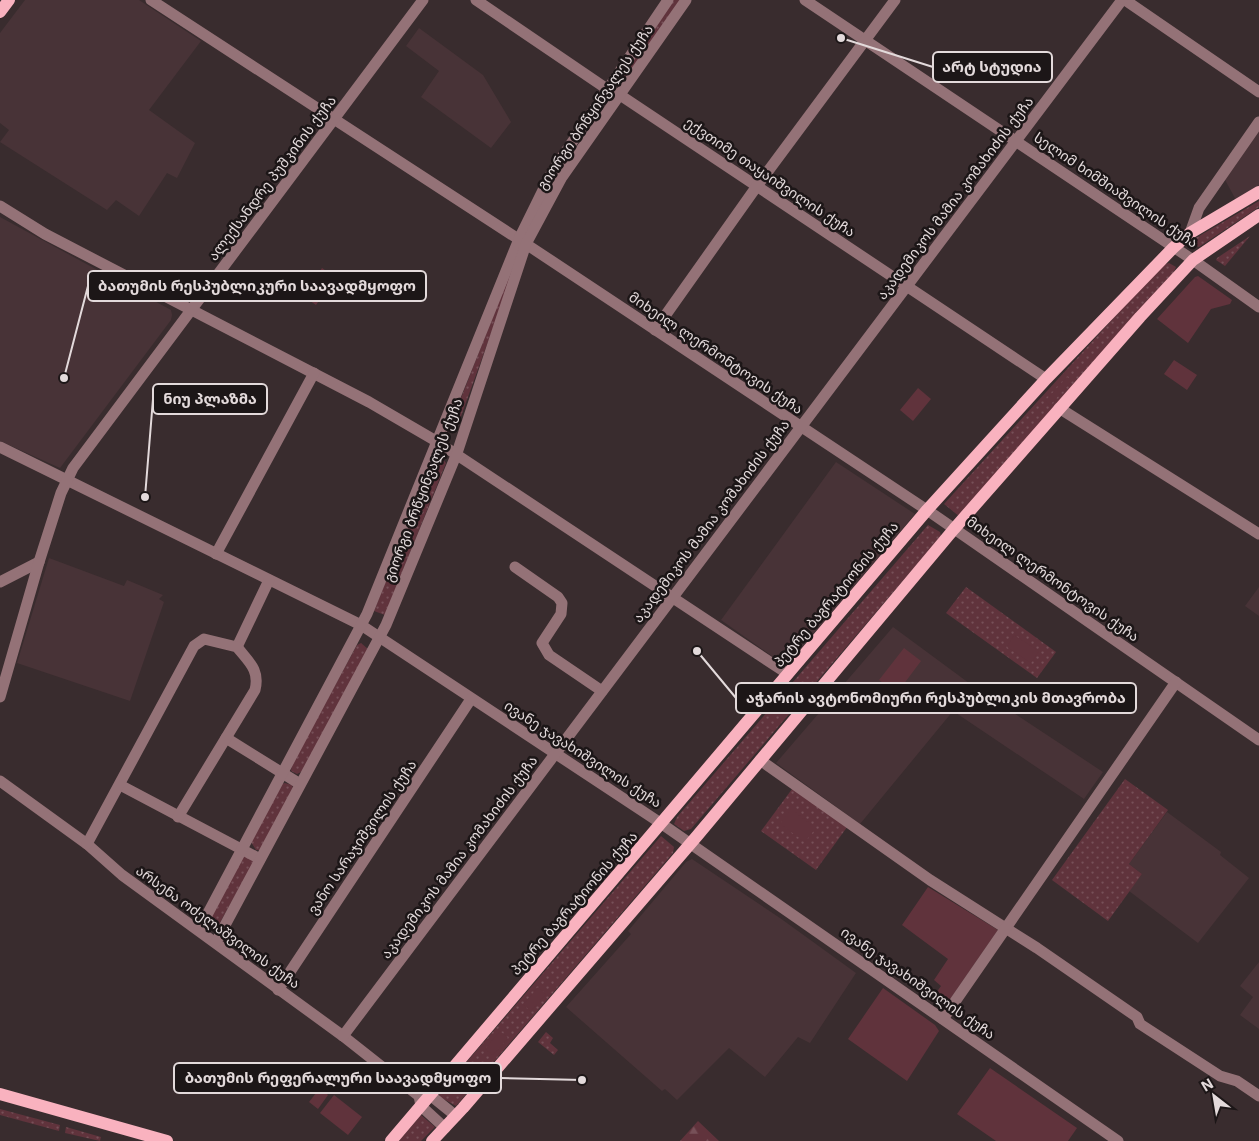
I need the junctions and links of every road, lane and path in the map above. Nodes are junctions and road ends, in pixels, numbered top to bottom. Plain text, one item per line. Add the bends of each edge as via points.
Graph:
1 (9, 0) edge
2 (151, 0) edge
3 (423, 0) edge
4 (476, 0) edge
5 (668, 0) edge
6 (686, 0) edge
7 (805, 0) edge
8 (895, 0) edge
9 (1123, 0) edge
10 (0, 12) edge
11 (864, 40) junction
12 (607, 89) junction
13 (1259, 92) edge
14 (620, 95) junction
15 (336, 120) junction
16 (1259, 122) edge
17 (1016, 142) junction
18 (757, 186) junction
19 (1259, 192) edge
20 (0, 206) edge
21 (1259, 215) edge
22 (1190, 233) junction
23 (522, 242) junction
24 (1172, 248) junction
25 (1193, 260) junction
26 (907, 286) junction
27 (1259, 307) edge
28 (192, 308) junction
29 (655, 330) junction
30 (314, 373) junction
31 (1046, 379) junction
32 (1059, 408) junction
33 (801, 427) junction
34 (436, 441) junction
35 (0, 447) edge
36 (457, 453) junction
37 (67, 480) junction
38 (927, 510) junction
39 (954, 529) junction
40 (1259, 534) edge
41 (216, 554) junction
42 (39, 562) junction
43 (515, 567) dead end
44 (269, 580) junction
45 (0, 582) edge
46 (672, 599) junction
47 (361, 625) junction
48 (380, 637) junction
49 (237, 647) junction
50 (788, 674) junction
51 (1176, 682) junction
52 (602, 691) junction
53 (0, 697) edge
54 (471, 699) junction
55 (226, 738) junction
56 (1259, 740) edge
57 (556, 753) junction
58 (760, 760) junction
59 (281, 772) junction
60 (0, 781) edge
61 (300, 784) junction
62 (120, 785) junction
63 (178, 817) junction
64 (662, 824) junction
65 (87, 844) junction
66 (690, 844) junction
67 (243, 849) junction
68 (260, 859) junction
69 (1005, 928) junction
70 (199, 930) junction
71 (216, 942) junction
72 (278, 990) junction
73 (942, 1019) junction
74 (343, 1036) junction
75 (0, 1094) edge
76 (1259, 1096) edge
77 (423, 1099) junction
78 (456, 1116) junction
79 (445, 1128) junction
80 (167, 1141) edge
81 (391, 1141) edge
82 (432, 1141) edge
83 (1118, 1141) edge

1 - 10 main road
2 - 15 street, მიხეილ ლერმონტოვის ქუჩა
3 - 15 street, ალექსანდრე პუშკინის ქუჩა
4 - 12 street, ექვთიმე თაყაიშვილის ქუჩა
5 - 12 street, გიორგი ბრწყინვალეს ქუჩა
6 - 14 street, გიორგი ბრწყინვალეს ქუჩა
7 - 11 street, სელიმ ხიმშიაშვილის ქუჩა
8 - 11 street
9 - 13 street
9 - 17 street, აკადემიკოს მამია კომახიძის ქუჩა
11 - 17 street, სელიმ ხიმშიაშვილის ქუჩა
11 - 18 street
12 - 14 street, ექვთიმე თაყაიშვილის ქუჩა
12 - 23 street, გიორგი ბრწყინვალეს ქუჩა via 552,172
14 - 18 street, ექვთიმე თაყაიშვილის ქუჩა
14 - 23 street, გიორგი ბრწყინვალეს ქუჩა via 562,177
15 - 23 street, მიხეილ ლერმონტოვის ქუჩა
15 - 28 street, ალექსანდრე პუშკინის ქუჩა
16 - 22 street via 1199,208
17 - 24 street, სელიმ ხიმშიაშვილის ქუჩა
17 - 26 street, აკადემიკოს მამია კომახიძის ქუჩა
18 - 26 street, ექვთიმე თაყაიშვილის ქუჩა
18 - 29 street
19 - 22 main road, პეტრე ბაგრატიონის ქუჩა
20 - 28 street via 45,234
21 - 25 main road
22 - 24 main road, პეტრე ბაგრატიონის ქუჩა
23 - 29 street, მიხეილ ლერმონტოვის ქუჩა
23 - 34 street, გიორგი ბრწყინვალეს ქუჩა
23 - 36 street, გიორგი ბრწყინვალეს ქუჩა
24 - 25 street, სელიმ ხიმშიაშვილის ქუჩა
24 - 31 main road, პეტრე ბაგრატიონის ქუჩა
25 - 27 street, სელიმ ხიმშიაშვილის ქუჩა
25 - 32 main road
26 - 31 street, ექვთიმე თაყაიშვილის ქუჩა
26 - 33 street, აკადემიკოს მამია კომახიძის ქუჩა
28 - 30 street
28 - 37 street, ალექსანდრე პუშკინის ქუჩა
29 - 33 street, მიხეილ ლერმონტოვის ქუჩა
30 - 34 street
30 - 41 street
31 - 38 main road, პეტრე ბაგრატიონის ქუჩა
32 - 39 main road
32 - 40 street
33 - 38 street, მიხეილ ლერმონტოვის ქუჩა
33 - 46 street, აკადემიკოს მამია კომახიძის ქუჩა
34 - 36 street
34 - 47 street, გიორგი ბრწყინვალეს ქუჩა
35 - 37 street, ივანე ჯავახიშვილის ქუჩა
36 - 46 street
36 - 48 street, გიორგი ბრწყინვალეს ქუჩა
37 - 41 street, ივანე ჯავახიშვილის ქუჩა
37 - 42 street, ალექსანდრე პუშკინის ქუჩა
38 - 39 street, მიხეილ ლერმონტოვის ქუჩა
38 - 50 main road, პეტრე ბაგრატიონის ქუჩა
39 - 51 street, მიხეილ ლერმონტოვის ქუჩა
39 - 58 main road
41 - 44 street, ივანე ჯავახიშვილის ქუჩა
42 - 45 street
42 - 53 street, ალექსანდრე პუშკინის ქუჩა
43 - 52 street via 562,603 561,614 542,643 544,649
44 - 47 street, ივანე ჯავახიშვილის ქუჩა
44 - 49 street
46 - 50 street
46 - 52 street, აკადემიკოს მამია კომახიძის ქუჩა
47 - 48 street, ივანე ჯავახიშვილის ქუჩა
47 - 59 street, გიორგი ბრწყინვალეს ქუჩა
48 - 54 street, ივანე ჯავახიშვილის ქუჩა
48 - 61 street, გიორგი ბრწყინვალეს ქუჩა
49 - 55 street via 255,670 257,679 255,690
49 - 62 street via 204,639 194,646
50 - 64 main road, პეტრე ბაგრატიონის ქუჩა
51 - 56 street, მიხეილ ლერმონტოვის ქუჩა
51 - 69 street
52 - 57 street, აკადემიკოს მამია კომახიძის ქუჩა
54 - 57 street, ივანე ჯავახიშვილის ქუჩა
54 - 72 street, ვანო სარაჯიშვილის ქუჩა
55 - 59 street
55 - 63 street
57 - 64 street, ივანე ჯავახიშვილის ქუჩა
57 - 74 street, აკადემიკოს მამია კომახიძის ქუჩა
58 - 66 main road
58 - 69 street via 930,880
59 - 61 street
59 - 67 street, გიორგი ბრწყინვალეს ქუჩა
60 - 65 street, არსენა ოძელაშვილის ქუჩა
61 - 68 street, გიორგი ბრწყინვალეს ქუჩა
62 - 63 street
62 - 65 street
63 - 67 street
64 - 66 street, ივანე ჯავახიშვილის ქუჩა
64 - 77 main road, პეტრე ბაგრატიონის ქუჩა
65 - 70 street, არსენა ოძელაშვილის ქუჩა via 122,875
66 - 73 street, ივანე ჯავახიშვილის ქუჩა
66 - 78 main road
67 - 68 street
67 - 70 street, გიორგი ბრწყინვალეს ქუჩა
68 - 71 street, გიორგი ბრწყინვალეს ქუჩა
69 - 73 street
69 - 76 street via 1137,1017 1140,1024 1220,1076 1237,1081
70 - 71 street, არსენა ოძელაშვილის ქუჩა
71 - 72 street, არსენა ოძელაშვილის ქუჩა
72 - 74 street, არსენა ოძელაშვილის ქუჩა
73 - 83 street, ივანე ჯავახიშვილის ქუჩა
74 - 77 street, არსენა ოძელაშვილის ქუჩა
75 - 80 main road
77 - 78 street
77 - 79 street
77 - 81 main road, პეტრე ბაგრატიონის ქუჩა
78 - 79 main road
79 - 82 main road

